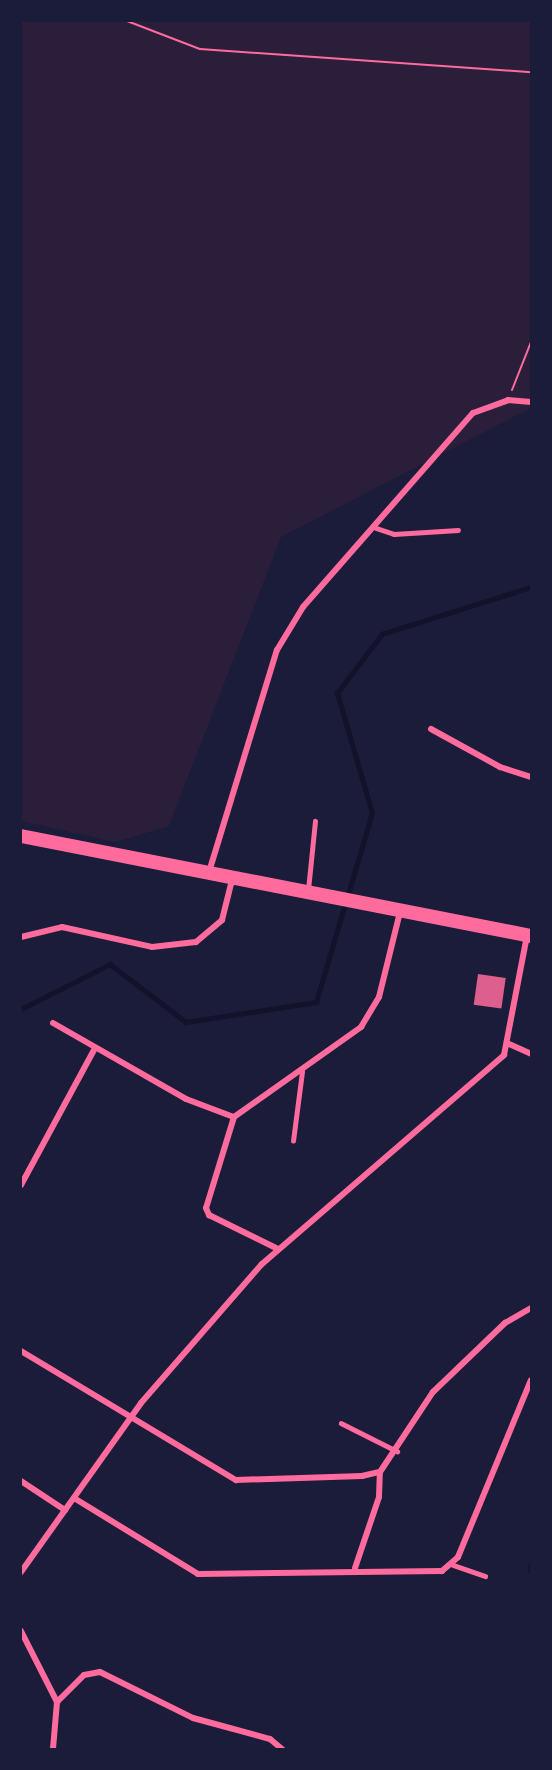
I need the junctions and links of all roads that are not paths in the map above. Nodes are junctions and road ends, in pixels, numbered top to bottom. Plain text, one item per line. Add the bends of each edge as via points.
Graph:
1 (531, 402) edge
2 (376, 528) junction
3 (458, 530) dead end
4 (431, 729) dead end
5 (531, 777) edge
6 (315, 821) dead end
7 (21, 836) edge
8 (208, 875) junction
9 (232, 880) junction
10 (307, 893) junction
11 (400, 912) junction
12 (529, 936) edge
13 (21, 937) edge
14 (53, 1023) dead end
15 (509, 1044) junction
16 (94, 1048) junction
17 (531, 1054) edge
18 (302, 1072) junction
19 (234, 1117) junction
20 (293, 1141) dead end
21 (21, 1185) edge
22 (278, 1250) junction
23 (531, 1308) edge
24 (524, 1314) junction
25 (531, 1320) edge
26 (21, 1351) edge
27 (531, 1380) edge
28 (130, 1417) junction
29 (341, 1423) dead end
30 (397, 1451) junction
31 (380, 1472) junction
32 (21, 1481) edge
33 (74, 1498) junction
34 (65, 1510) junction
35 (453, 1565) junction
36 (354, 1568) junction
37 (21, 1572) edge
38 (485, 1576) dead end
39 (21, 1631) edge
40 (57, 1702) junction
41 (53, 1749) edge
42 (282, 1749) edge

1 - 2 street via 508,400 487,405 452,433
2 - 3 lane via 394,534
2 - 8 street via 303,608 277,650
4 - 5 street via 500,767
6 - 10 lane
7 - 8 main road
8 - 9 main road
9 - 10 main road
9 - 13 street via 222,920 196,942 152,947 62,927
10 - 11 main road
11 - 12 main road
11 - 18 street via 379,997 368,1019
12 - 15 street
14 - 16 street
15 - 17 street
15 - 22 street via 495,1067
16 - 19 street via 186,1099
16 - 21 street
18 - 19 street
18 - 20 lane
19 - 22 street via 206,1208 209,1215
22 - 28 street
23 - 24 street
24 - 25 street
24 - 30 street via 505,1323 433,1392
26 - 28 street
27 - 35 street
28 - 31 street via 236,1480
28 - 33 street
29 - 30 lane
30 - 31 street
31 - 36 street via 379,1497
32 - 34 street
33 - 34 street
33 - 36 street via 198,1574
34 - 37 street
35 - 36 street via 417,1573
35 - 38 lane
39 - 40 street
40 - 41 street
40 - 42 street via 84,1675 100,1672 193,1718 270,1739

